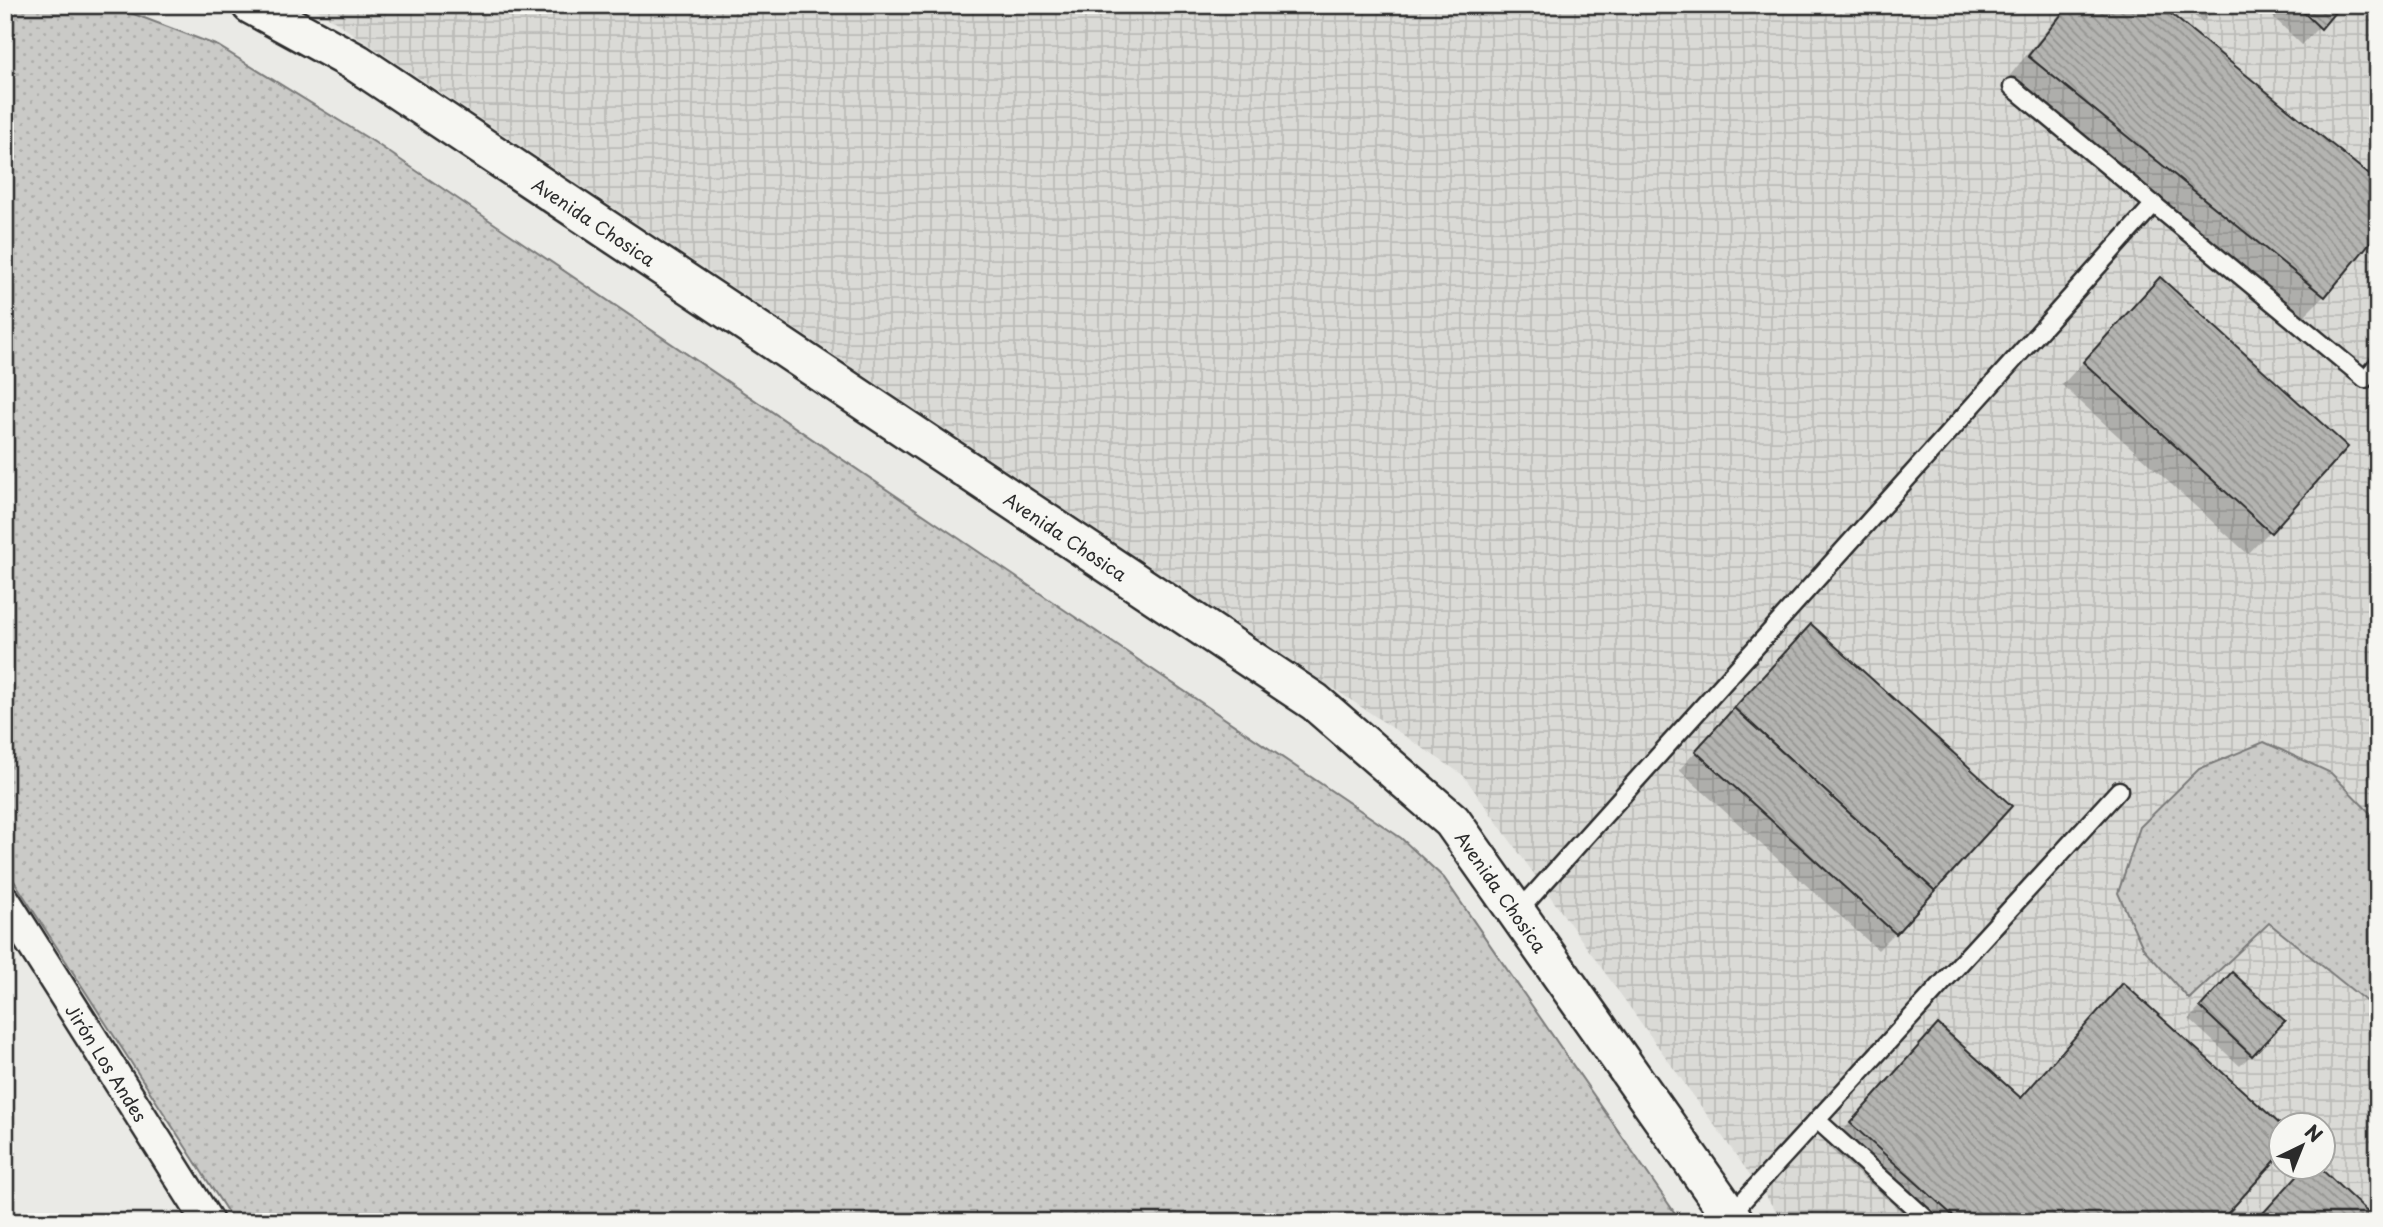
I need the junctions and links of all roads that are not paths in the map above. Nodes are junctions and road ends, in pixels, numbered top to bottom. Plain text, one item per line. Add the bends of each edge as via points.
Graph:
1 (251, 5) edge
2 (2012, 87) dead end
3 (2154, 204) junction
4 (2378, 364) edge
5 (2119, 790) dead end
6 (5, 901) edge
7 (1517, 913) junction
8 (1817, 1120) junction
9 (1732, 1218) edge
10 (208, 1222) edge
11 (1930, 1222) edge

1 - 7 street, Avenida Chosica via 357,63 1315,702 1452,821
2 - 3 lane
3 - 4 lane via 2365,379
3 - 7 lane
5 - 8 lane
6 - 10 street, Jirón Los Andes
7 - 9 street, Avenida Chosica
8 - 9 lane
8 - 11 lane

